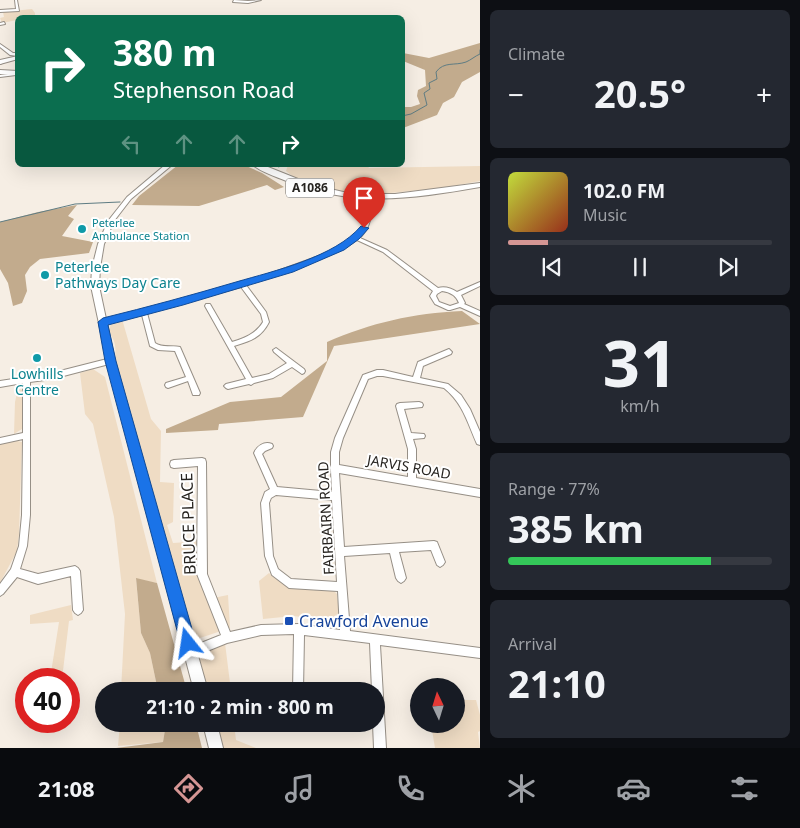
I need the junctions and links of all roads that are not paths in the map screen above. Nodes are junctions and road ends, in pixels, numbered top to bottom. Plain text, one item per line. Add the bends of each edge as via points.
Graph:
1 (16, 0) edge
2 (233, 0) edge
3 (243, 0) edge
4 (260, 0) edge
5 (0, 11) edge
6 (0, 44) edge
7 (15, 54) edge
8 (15, 55) edge
9 (1, 62) edge
10 (0, 74) edge
11 (15, 74) edge
12 (166, 167) edge
13 (262, 167) edge
14 (480, 185) edge
15 (368, 198) junction
16 (356, 238) junction
17 (242, 284) junction
18 (480, 284) edge
19 (437, 290) junction
20 (457, 294) junction
21 (460, 305) junction
22 (208, 306) dead end
23 (144, 312) junction
24 (480, 314) edge
25 (103, 322) junction
26 (231, 345) junction
27 (276, 350) dead end
28 (449, 352) dead end
29 (110, 361) junction
30 (292, 363) junction
31 (302, 370) dead end
32 (190, 378) junction
33 (416, 380) junction
34 (26, 381) junction
35 (251, 382) junction
36 (0, 384) edge
37 (168, 385) dead end
38 (228, 386) dead end
39 (196, 393) dead end
40 (420, 406) dead end
41 (27, 435) junction
42 (409, 436) junction
43 (421, 436) dead end
44 (0, 441) edge
45 (480, 442) edge
46 (269, 446) dead end
47 (174, 464) dead end
48 (334, 468) junction
49 (412, 482) junction
50 (275, 491) junction
51 (480, 493) edge
52 (336, 496) junction
53 (394, 548) junction
54 (341, 552) junction
55 (440, 562) dead end
56 (15, 572) junction
57 (401, 578) dead end
58 (342, 587) junction
59 (0, 591) edge
60 (78, 610) dead end
61 (299, 629) junction
62 (345, 634) junction
63 (227, 638) junction
64 (376, 640) junction
65 (190, 653) junction
66 (480, 653) edge
67 (198, 682) edge
68 (298, 682) edge
69 (212, 732) edge
70 (216, 748) edge
71 (380, 748) edge

1 - 5 street via 18,10
2 - 3 street
2 - 4 street
6 - 7 main road
8 - 9 main road
10 - 11 main road
12 - 25 street via 129,198 107,229 96,268 95,286
13 - 15 main road, A1086 via 310,188
14 - 15 main road, A1086 via 408,196
15 - 16 street via 370,215
16 - 17 street via 290,269
16 - 19 street via 385,251
17 - 23 street
17 - 26 street via 264,314 266,322 260,332
18 - 20 street
19 - 20 street via 445,289
19 - 21 street via 433,299 440,306
20 - 21 street via 461,299
21 - 24 street
22 - 26 street
23 - 25 street
23 - 32 street via 152,344 159,348 178,349
25 - 29 street
26 - 35 street
27 - 30 street
28 - 33 street via 420,364
29 - 34 street
29 - 65 street
30 - 31 street
30 - 35 street via 271,376
32 - 37 street
32 - 39 street
33 - 45 street, FAIRBAIRN ROAD via 446,386 455,392
33 - 48 street, FAIRBAIRN ROAD via 383,373 365,378 339,438
34 - 36 street
34 - 41 street
35 - 38 street
40 - 42 street via 400,406
41 - 44 street
41 - 56 street via 26,515 23,546
42 - 43 street
42 - 49 street
46 - 50 street via 258,453
47 - 63 street, BRUCE PLACE via 202,462 202,574
48 - 49 street, JARVIS ROAD
48 - 52 street, FAIRBAIRN ROAD
49 - 51 street, JARVIS ROAD
50 - 52 street
50 - 58 street via 264,503 269,556 275,572 289,583
52 - 54 street, FAIRBAIRN ROAD
53 - 54 street
53 - 55 street via 434,545
53 - 57 street
54 - 58 street, FAIRBAIRN ROAD
56 - 59 street
56 - 60 street via 38,579 75,571
58 - 62 street, FAIRBAIRN ROAD
61 - 62 street
61 - 63 street via 261,630
61 - 68 street
62 - 64 street
63 - 65 street
64 - 66 street
64 - 71 street
65 - 67 street
69 - 70 street

